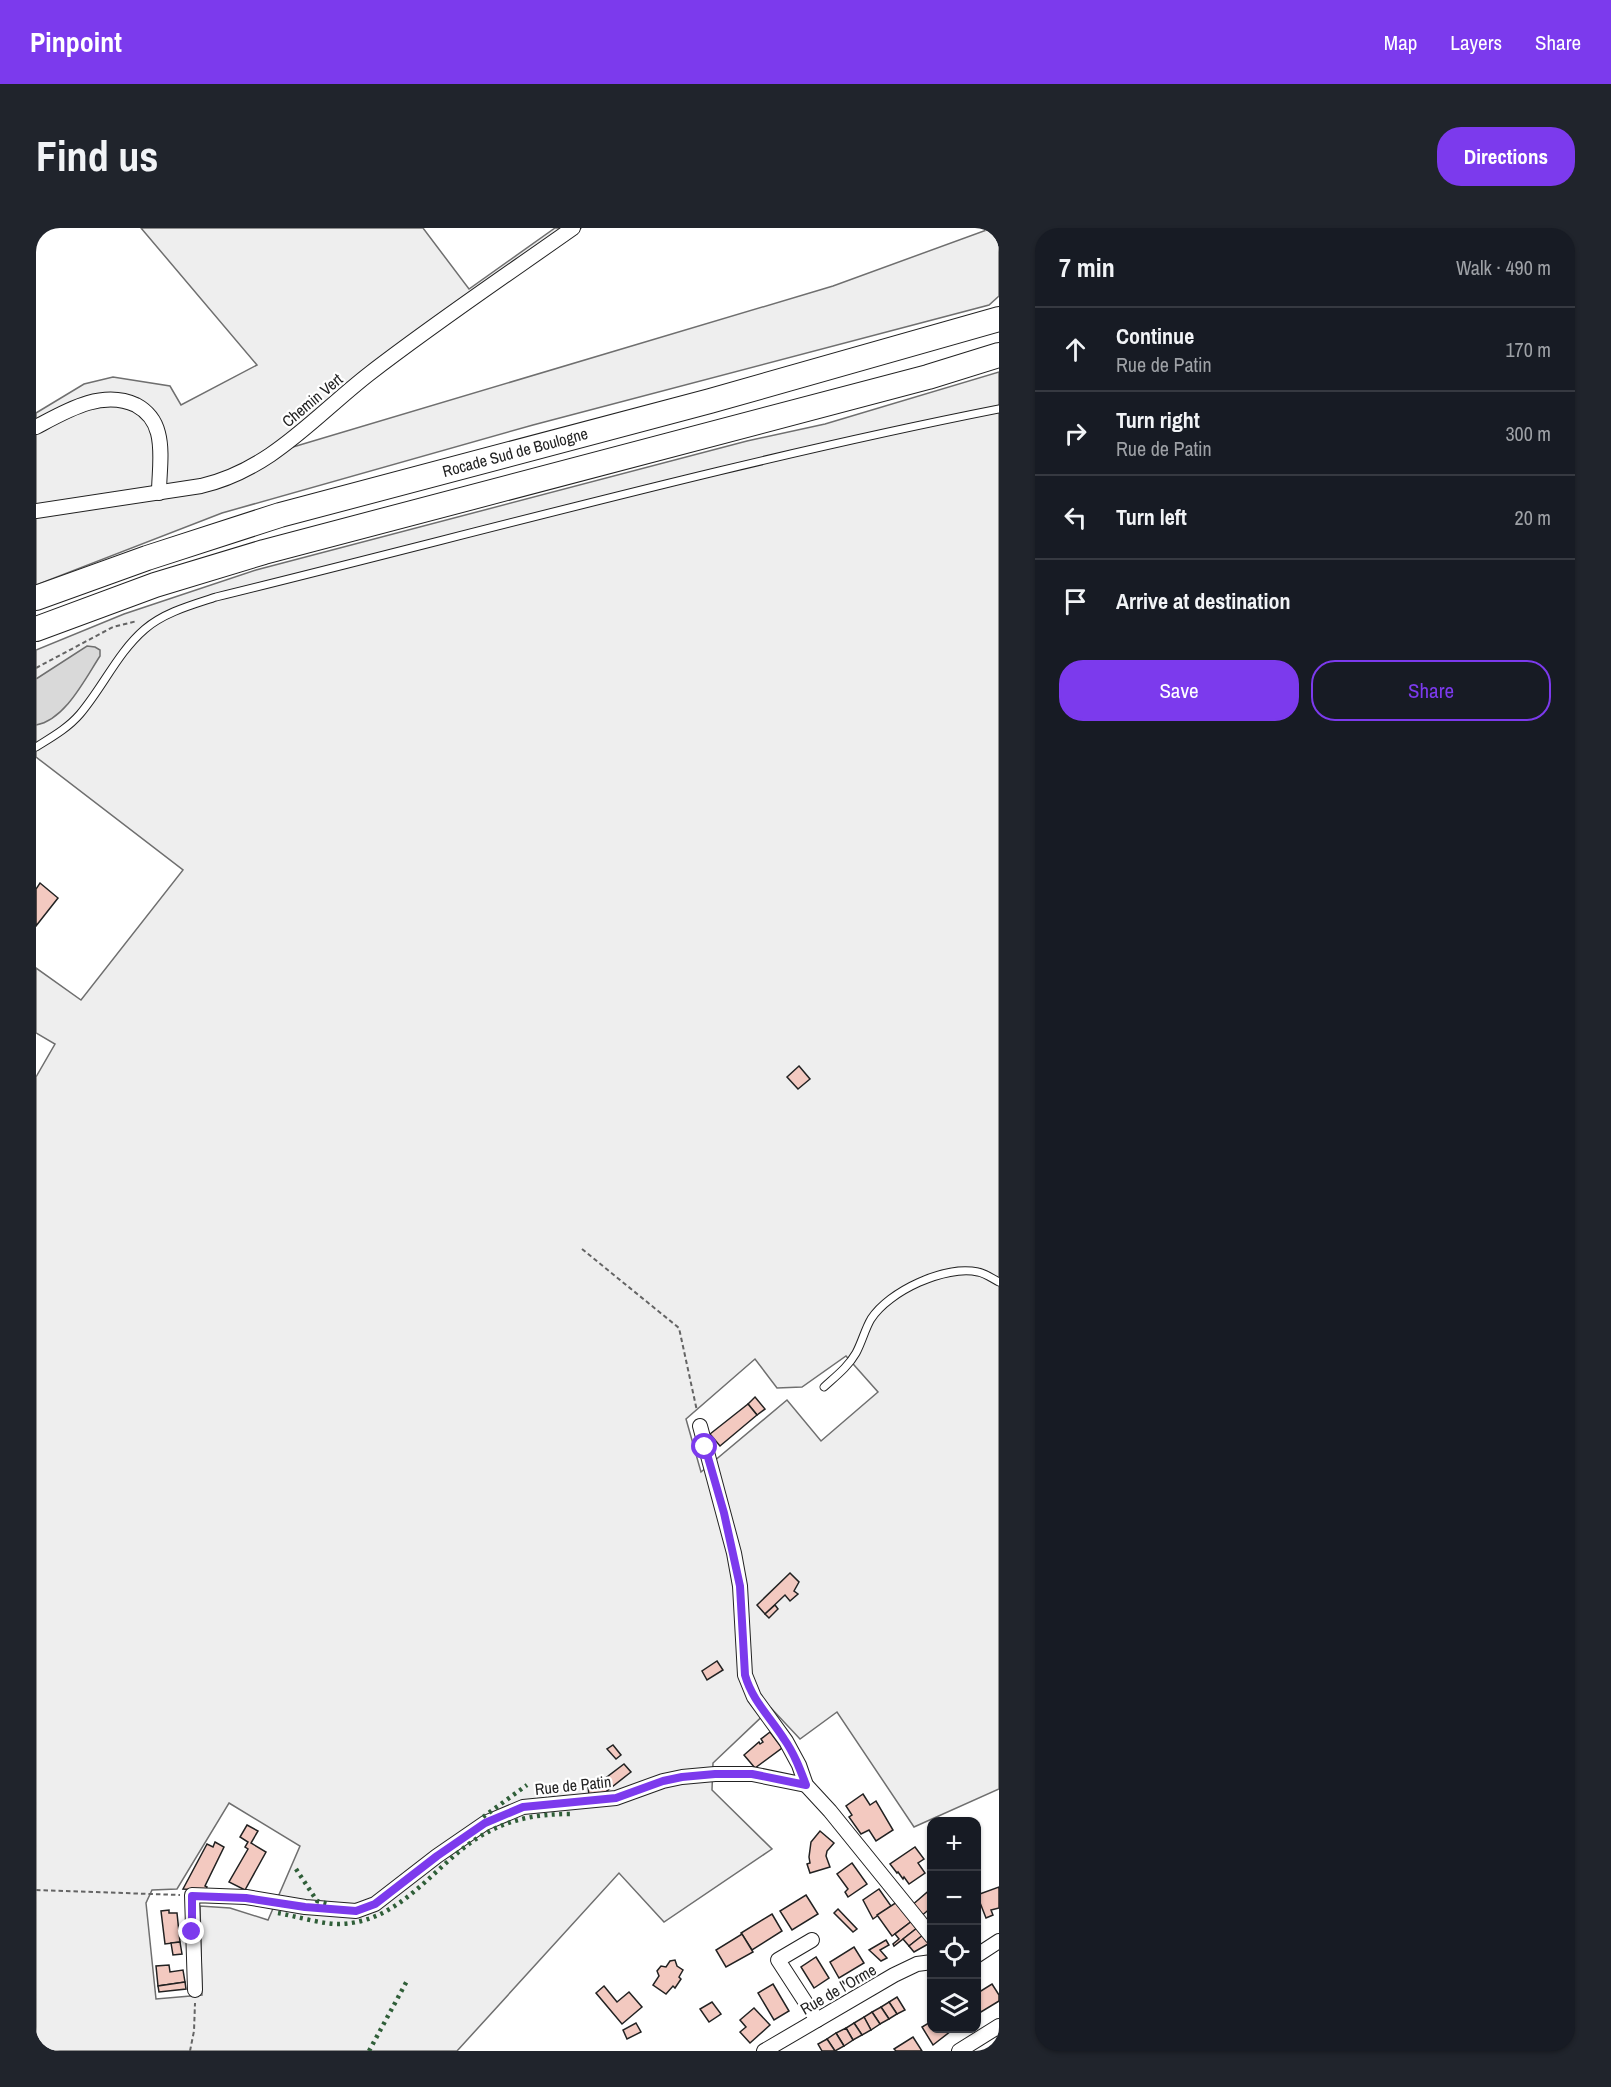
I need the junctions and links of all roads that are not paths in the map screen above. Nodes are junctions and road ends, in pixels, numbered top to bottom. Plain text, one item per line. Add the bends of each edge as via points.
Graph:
1 (573, 228) edge
2 (999, 319) edge
3 (999, 355) edge
4 (999, 409) edge
5 (36, 427) edge
6 (159, 493) junction
7 (36, 511) edge
8 (36, 598) edge
9 (36, 629) edge
10 (36, 747) edge
11 (999, 1282) edge
12 (824, 1387) dead end
13 (700, 1426) road end
14 (806, 1785) junction
15 (927, 1931) edge
16 (812, 1940) dead end
17 (999, 1941) edge
18 (981, 1953) edge
19 (927, 1963) edge
20 (195, 1990) road end
21 (817, 2020) junction
22 (999, 2026) edge
23 (764, 2051) edge
24 (959, 2051) edge

1 - 6 street, Chemin Vert via 370,373 264,460 219,482
2 - 8 highway, Rocade Sud de Boulogne via 710,401 280,515
3 - 9 highway, Rocade Sud de Boulogne via 264,552 155,585
4 - 10 lane via 470,532 216,597 158,619 136,638 80,714
5 - 6 street via 66,411 103,400 119,400 142,408 158,431
6 - 7 street, Chemin Vert
11 - 12 lane via 979,1272 960,1271 903,1289 872,1318 856,1353
13 - 14 street via 734,1552 745,1675 754,1698 786,1741
14 - 15 street
14 - 20 street, Rue de Patin via 752,1774 715,1774 663,1781 616,1798 523,1807 485,1823 375,1904 356,1911 192,1896
16 - 21 street via 778,1960
17 - 18 street
19 - 21 street, Rue de l'Orme via 909,1968
21 - 23 street, Rue de l'Orme
22 - 24 street

